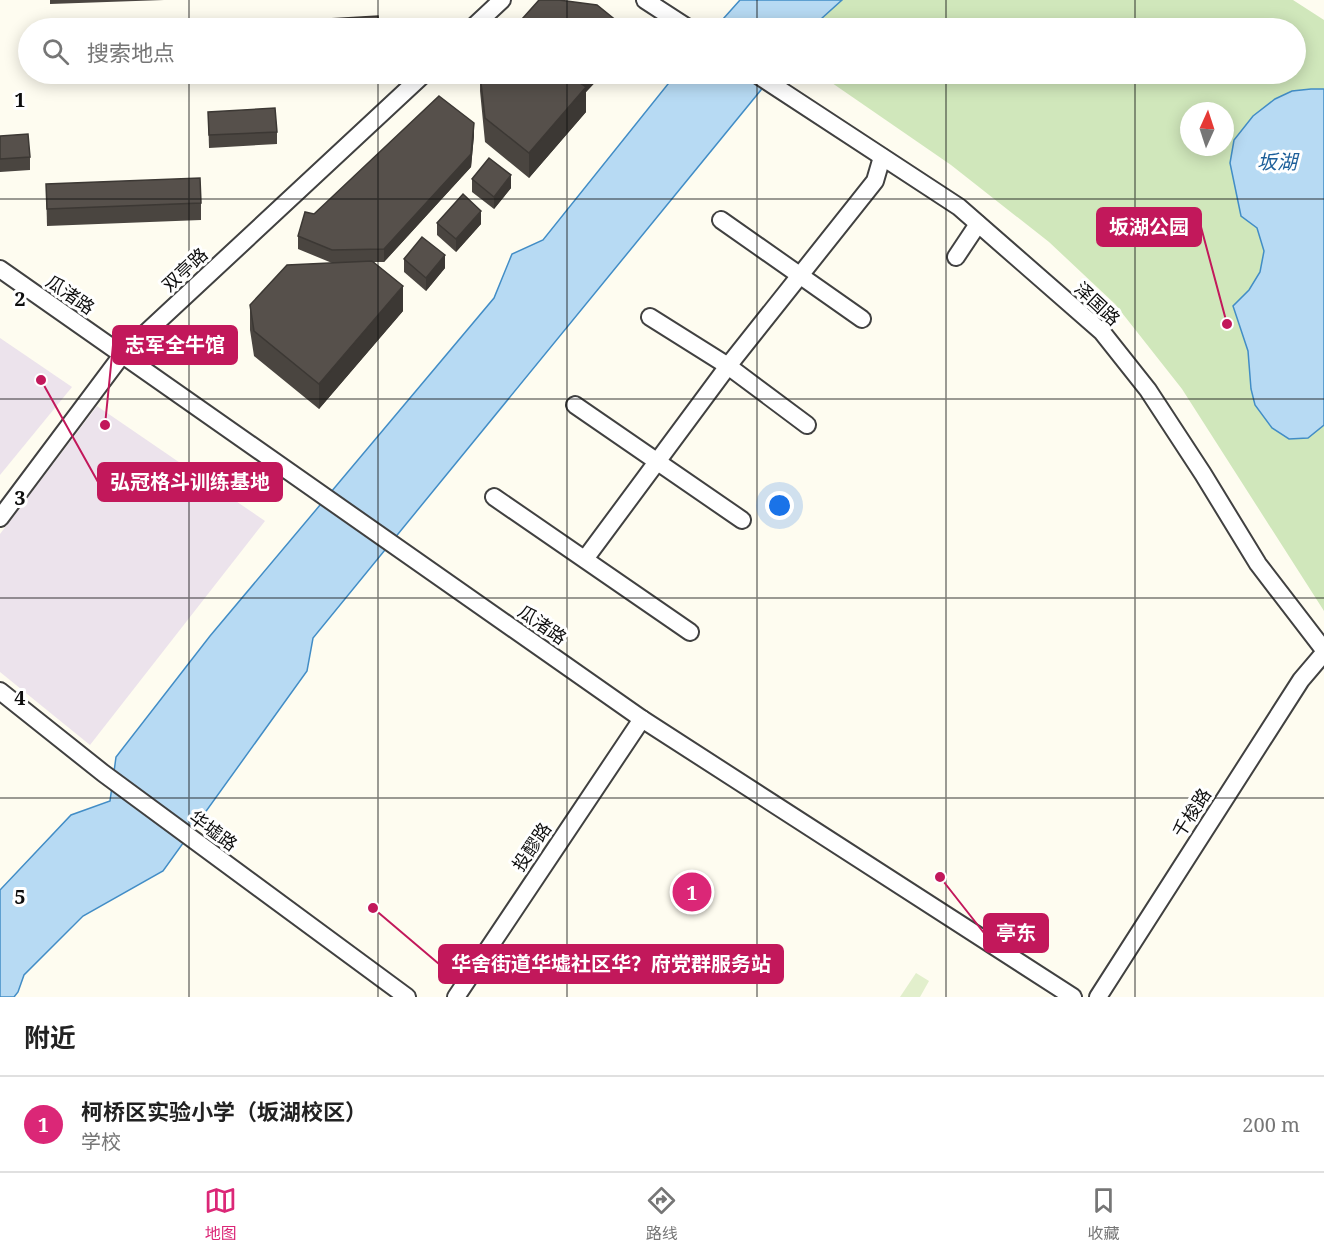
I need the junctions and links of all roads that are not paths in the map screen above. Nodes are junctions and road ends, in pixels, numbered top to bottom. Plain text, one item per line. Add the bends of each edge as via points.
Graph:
1 (502, 0) edge
2 (645, 0) edge
3 (483, 18) edge
4 (673, 18) edge
5 (413, 84) edge
6 (771, 84) edge
7 (882, 157) junction
8 (721, 220) dead end
9 (978, 224) junction
10 (956, 257) dead end
11 (0, 269) edge
12 (799, 276) junction
13 (650, 317) dead end
14 (862, 319) dead end
15 (122, 356) junction
16 (728, 366) junction
17 (574, 405) dead end
18 (807, 425) dead end
19 (657, 462) junction
20 (494, 497) dead end
21 (0, 518) edge
22 (742, 520) dead end
23 (585, 559) junction
24 (690, 632) dead end
25 (1324, 652) edge
26 (0, 691) edge
27 (642, 719) junction
28 (406, 997) edge
29 (456, 997) edge
30 (1073, 997) edge
31 (1098, 997) edge

1 - 3 street
2 - 4 street
5 - 15 street, 双亭路
6 - 7 street, 泽国路
7 - 9 street, 泽国路 via 959,207
7 - 12 street via 875,181
8 - 12 street
9 - 10 street
9 - 25 street, 泽国路 via 1109,341 1148,390 1258,564
11 - 15 street, 瓜渚路
12 - 14 street
12 - 16 street
13 - 16 street
15 - 21 street, 双亭路
15 - 27 street, 瓜渚路
16 - 18 street
16 - 19 street
17 - 19 street
19 - 22 street
19 - 23 street
20 - 23 street
23 - 24 street
25 - 31 street, 千梭路 via 1301,680
26 - 28 street, 华墟路 via 103,773
27 - 29 street, 投醪路
27 - 30 street, 瓜渚路

